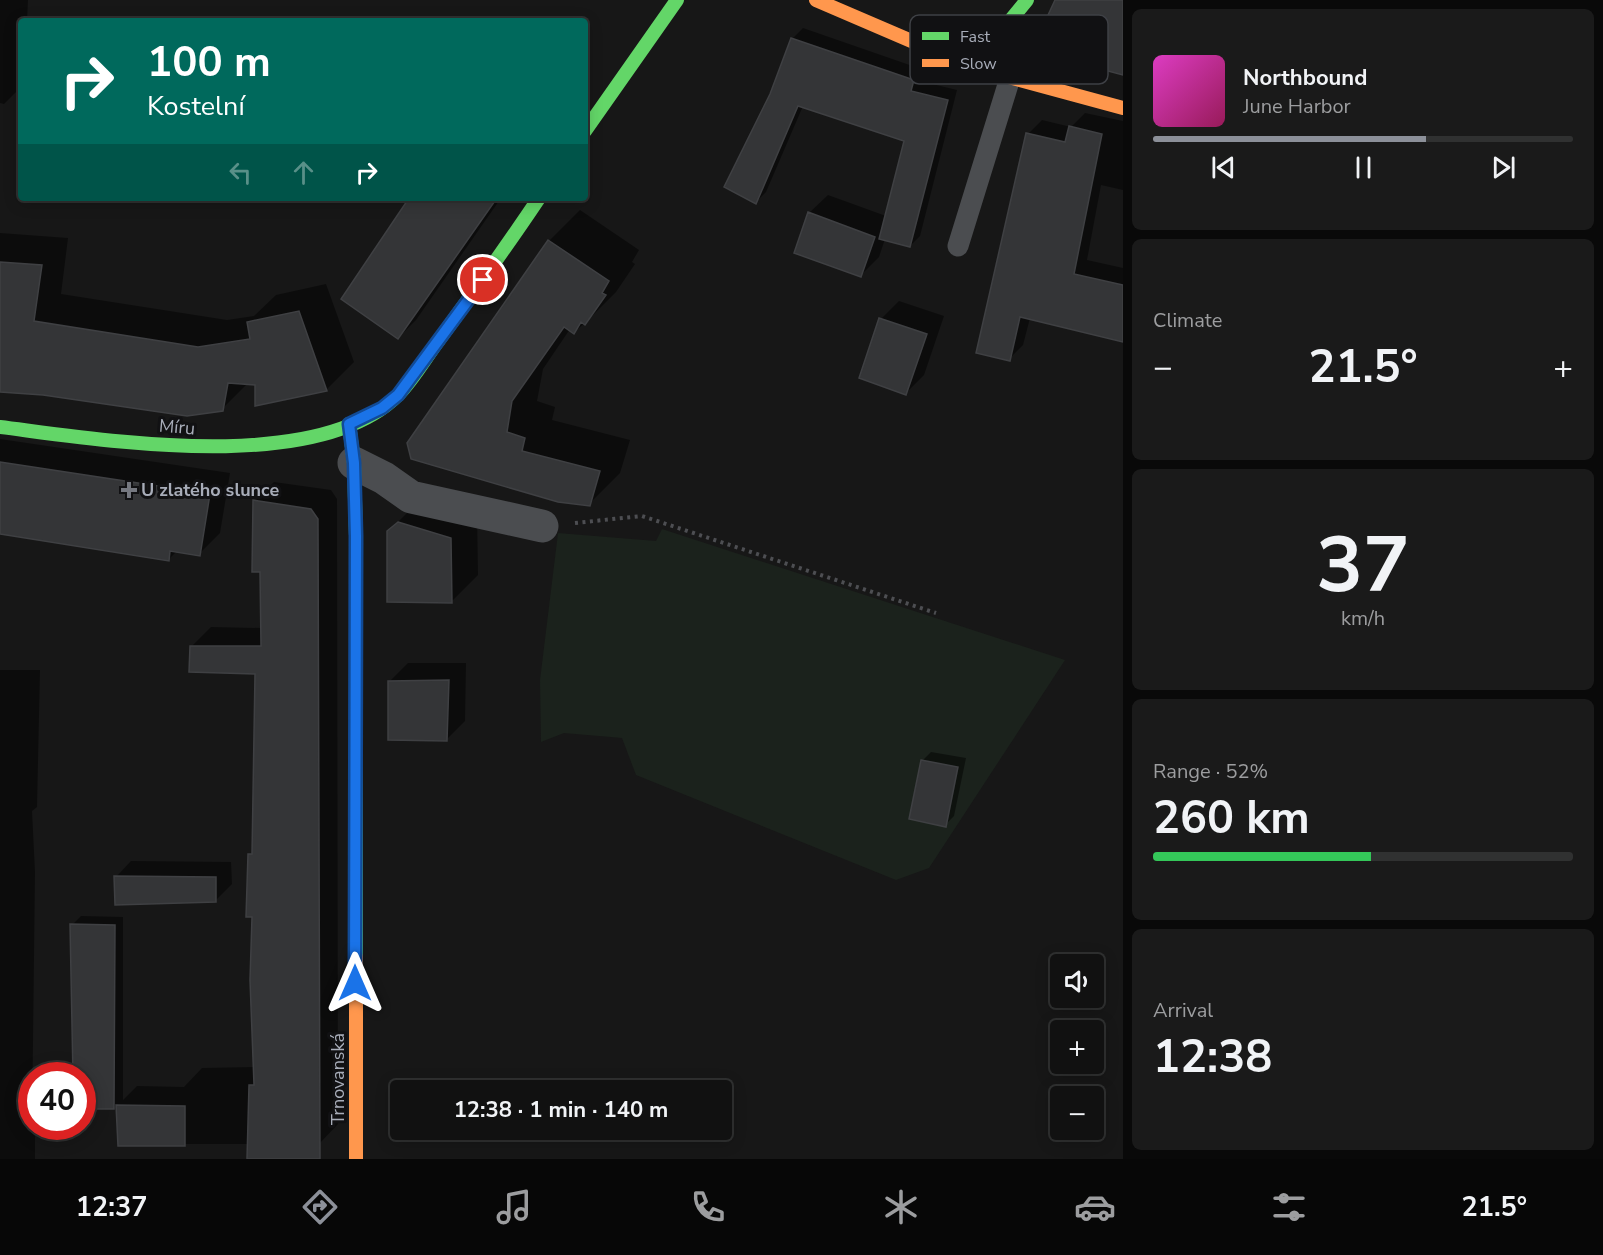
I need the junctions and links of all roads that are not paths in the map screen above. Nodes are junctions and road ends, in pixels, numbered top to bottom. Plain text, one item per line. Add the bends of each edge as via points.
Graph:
1 (676, 0) edge
2 (816, 0) edge
3 (1027, 0) edge
4 (1015, 15) edge
5 (910, 40) edge
6 (1008, 84) edge
7 (1033, 84) edge
8 (1123, 108) edge
9 (588, 127) edge
10 (537, 201) edge
11 (958, 246) dead end
12 (349, 424) junction
13 (0, 427) edge
14 (354, 463) junction
15 (542, 526) road end
16 (356, 1159) edge

1 - 9 street
2 - 5 street
3 - 4 street
6 - 11 lane
7 - 8 street
10 - 12 street, Míru via 398,395 382,408
12 - 13 street, Míru via 274,443 209,448
12 - 14 street, Trnovanská
14 - 15 street via 411,497
14 - 16 street, Trnovanská

